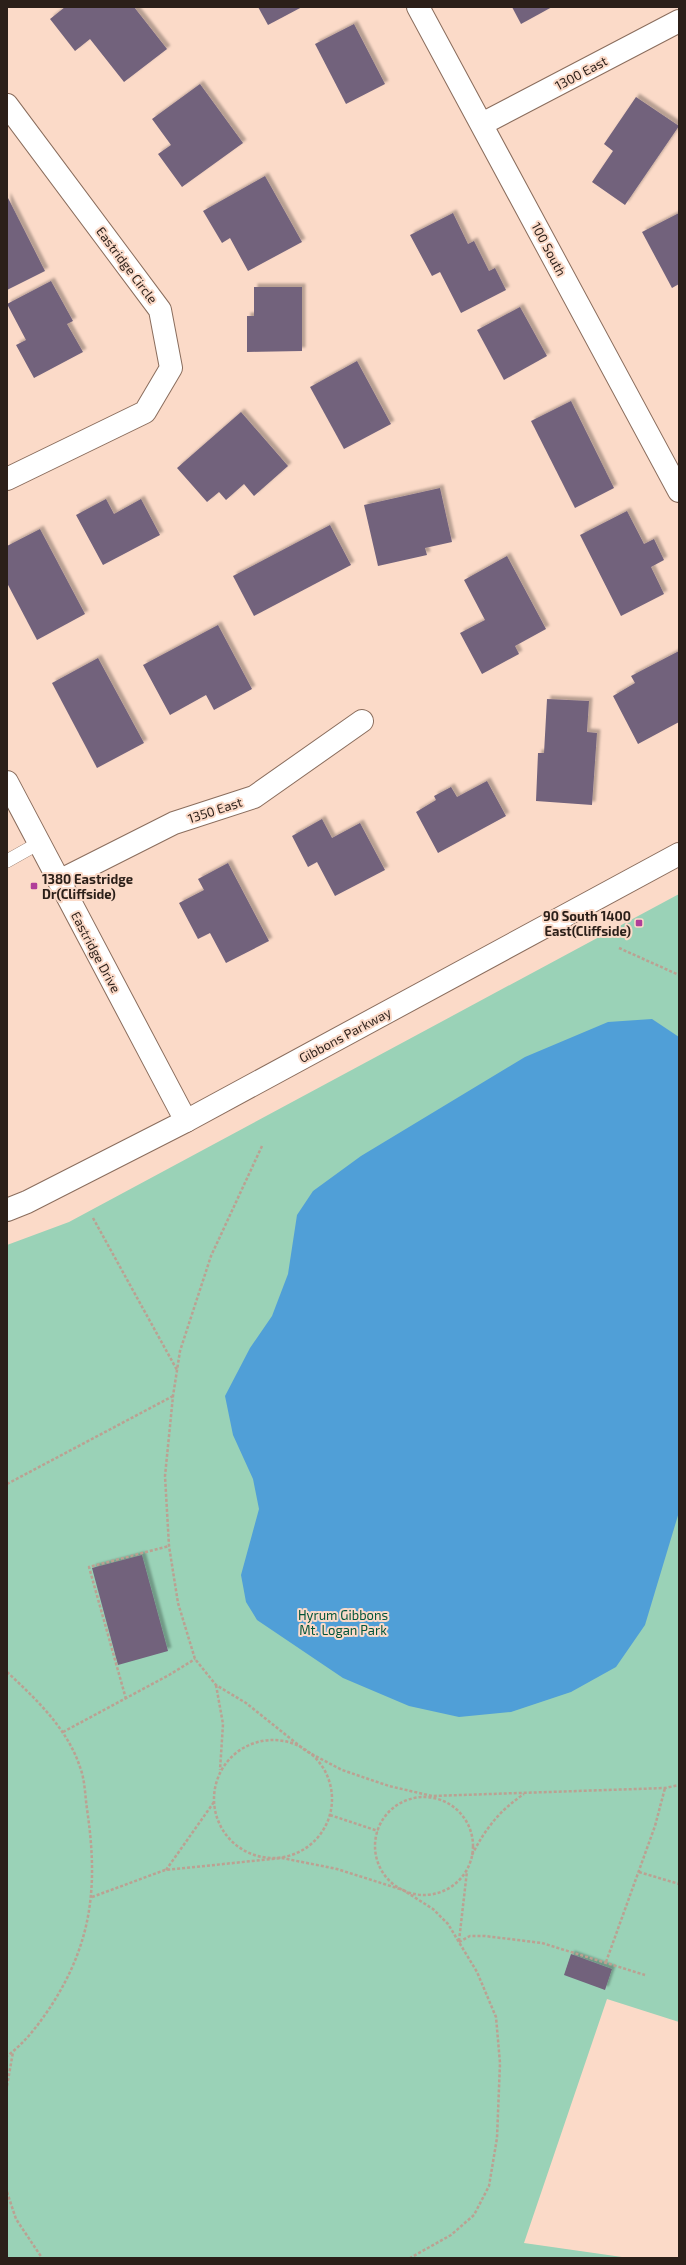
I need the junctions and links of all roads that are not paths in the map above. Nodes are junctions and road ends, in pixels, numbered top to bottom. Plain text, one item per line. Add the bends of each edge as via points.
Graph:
1 (418, 7) edge
2 (679, 22) edge
3 (7, 105) edge
4 (482, 124) junction
5 (7, 480) edge
6 (679, 491) edge
7 (362, 721) dead end
8 (7, 782) edge
9 (39, 843) junction
10 (679, 854) edge
11 (7, 861) edge
12 (59, 881) junction
13 (186, 1121) junction
14 (7, 1210) edge

1 - 4 street, 100 South
2 - 4 street, 1300 East
3 - 5 street, Eastridge Circle via 160,310 171,368 145,412
4 - 6 street, 100 South
7 - 12 street, 1350 East via 254,797 174,823
8 - 9 street, Eastridge Drive
9 - 11 lane
9 - 12 street, Eastridge Drive
10 - 13 street, Gibbons Parkway
12 - 13 street, Eastridge Drive
13 - 14 street, Gibbons Parkway

